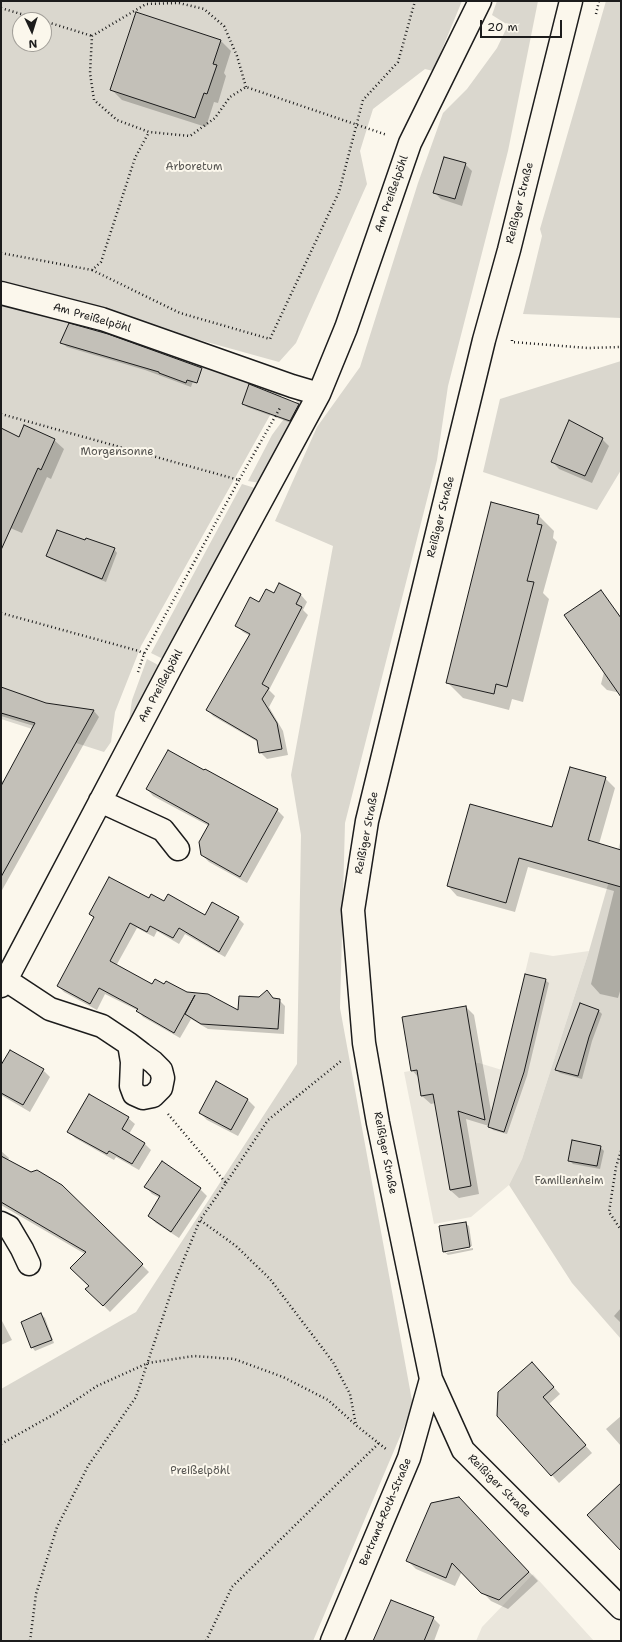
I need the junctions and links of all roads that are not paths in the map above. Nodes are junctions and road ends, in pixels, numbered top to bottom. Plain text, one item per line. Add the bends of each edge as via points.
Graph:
1 (480, 1) edge
2 (571, 1) edge
3 (1, 293) edge
4 (319, 394) junction
5 (100, 801) junction
6 (178, 849) dead end
7 (3, 983) edge
8 (154, 1096) road end
9 (1, 1223) edge
10 (29, 1264) dead end
11 (431, 1379) junction
12 (621, 1608) edge
13 (332, 1641) edge

1 - 4 street, Am Preißelpöhl via 410,143 346,328
2 - 11 street, Reißiger Straße via 484,340 367,821 353,910 364,1043
3 - 4 street, Am Preißelpöhl via 102,319
4 - 5 street, Am Preißelpöhl
5 - 6 street via 163,830
5 - 7 street, Am Preißelpöhl
7 - 8 street, Am Preißelpöhl via 50,1009 102,1026 129,1044 132,1062 131,1086 134,1094 143,1098
9 - 10 street via 9,1227
11 - 12 street, Reißiger Straße via 463,1450
11 - 13 street, Bertrand-Roth-Straße via 409,1458

